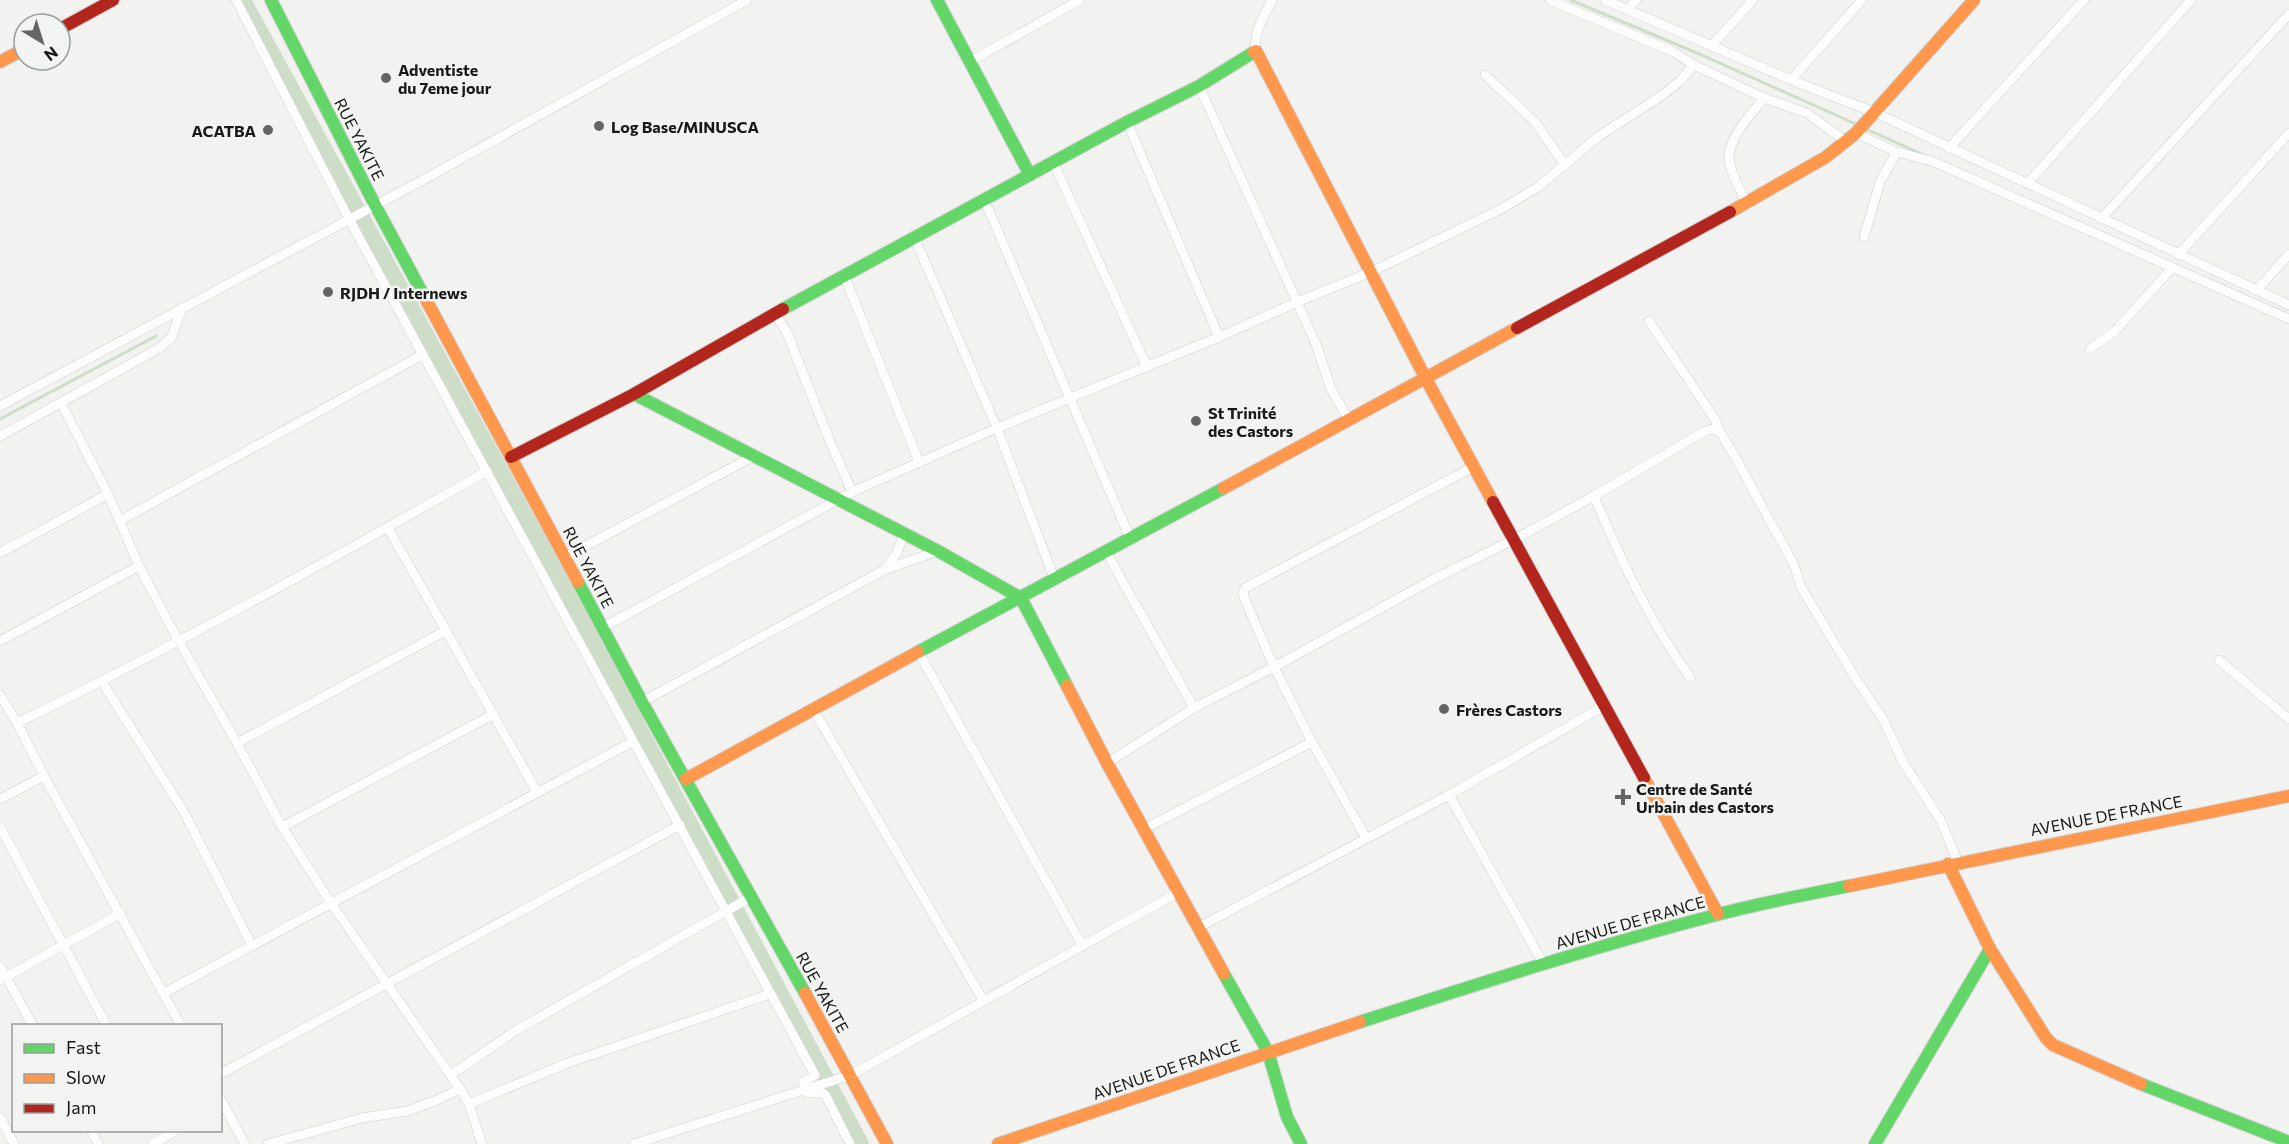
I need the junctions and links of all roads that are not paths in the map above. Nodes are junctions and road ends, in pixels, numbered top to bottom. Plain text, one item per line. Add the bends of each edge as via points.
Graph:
1 (113, 0) edge
2 (236, 0) edge
3 (271, 0) edge
4 (747, 0) edge
5 (937, 0) edge
6 (1080, 0) edge
7 (1272, 0) edge
8 (1550, 0) edge
9 (1605, 0) edge
10 (1636, 0) edge
11 (1753, 0) edge
12 (1862, 0) edge
13 (1974, 0) edge
14 (2084, 0) edge
15 (2191, 0) edge
16 (1627, 10) junction
17 (2289, 14) edge
18 (72, 22) edge
19 (1712, 45) junction
20 (1256, 51) junction
21 (971, 61) junction
22 (1694, 65) junction
23 (1485, 75) dead end
24 (1791, 80) junction
25 (1199, 86) junction
26 (1764, 98) junction
27 (1874, 115) junction
28 (1127, 122) junction
29 (2289, 133) edge
30 (1851, 137) junction
31 (1949, 148) junction
32 (1894, 151) junction
33 (1053, 162) junction
34 (1565, 165) junction
35 (1030, 175) junction
36 (2026, 184) junction
37 (984, 199) junction
38 (1746, 202) junction
39 (375, 205) junction
40 (349, 219) junction
41 (2101, 219) junction
42 (1864, 237) dead end
43 (915, 239) junction
44 (2289, 254) edge
45 (2178, 255) junction
46 (2172, 268) junction
47 (1371, 272) junction
48 (844, 275) junction
49 (2256, 291) junction
50 (1297, 302) junction
51 (2289, 305) edge
52 (183, 307) junction
53 (775, 313) junction
54 (2289, 319) edge
55 (1649, 321) dead end
56 (1219, 337) junction
57 (2090, 349) dead end
58 (422, 355) junction
59 (1147, 367) junction
60 (1426, 379) junction
61 (634, 394) junction
62 (1070, 397) junction
63 (61, 403) junction
64 (0, 406) edge
65 (1349, 420) junction
66 (997, 428) junction
67 (1720, 432) junction
68 (0, 436) edge
69 (511, 457) junction
70 (752, 457) junction
71 (919, 462) junction
72 (1475, 466) junction
73 (487, 471) junction
74 (852, 492) junction
75 (108, 494) junction
76 (1594, 496) junction
77 (839, 499) junction
78 (120, 521) junction
79 (388, 528) junction
80 (904, 533) junction
81 (1130, 538) junction
82 (1515, 539) junction
83 (938, 551) junction
84 (1106, 552) junction
85 (0, 553) edge
86 (565, 556) junction
87 (140, 566) junction
88 (884, 570) junction
89 (1054, 578) junction
90 (1021, 598) junction
91 (602, 628) junction
92 (447, 630) junction
93 (178, 640) junction
94 (0, 641) edge
95 (920, 653) junction
96 (2219, 660) dead end
97 (1274, 668) junction
98 (1690, 677) dead end
99 (102, 682) junction
100 (0, 695) edge
101 (642, 702) junction
102 (1604, 706) junction
103 (1194, 708) junction
104 (813, 709) junction
105 (494, 714) junction
106 (2289, 719) edge
107 (17, 723) junction
108 (632, 742) junction
109 (1312, 742) junction
110 (237, 743) junction
111 (1107, 763) junction
112 (44, 776) junction
113 (686, 780) junction
114 (537, 792) junction
115 (1449, 795) junction
116 (2289, 796) edge
117 (0, 799) edge
118 (680, 825) junction
119 (0, 827) edge
120 (282, 827) junction
121 (1144, 829) junction
122 (1366, 838) junction
123 (1953, 863) junction
124 (1179, 892) junction
125 (751, 897) junction
126 (331, 903) junction
127 (726, 910) junction
128 (121, 913) junction
129 (1718, 914) junction
130 (1199, 927) junction
131 (63, 945) junction
132 (1082, 945) junction
133 (252, 946) junction
134 (1990, 949) junction
135 (1544, 963) junction
136 (0, 966) edge
137 (3, 978) edge
138 (386, 985) junction
139 (164, 993) junction
140 (770, 994) junction
141 (983, 1000) junction
142 (32, 1024) edge
143 (105, 1024) edge
144 (180, 1024) edge
145 (1268, 1052) junction
146 (222, 1073) edge
147 (451, 1076) junction
148 (848, 1076) junction
149 (460, 1089) junction
150 (804, 1089) junction
151 (222, 1103) edge
152 (469, 1104) junction
153 (0, 1117) edge
154 (3, 1133) edge
155 (166, 1133) edge
156 (2289, 1142) edge
157 (14, 1144) edge
158 (153, 1144) edge
159 (245, 1144) edge
160 (268, 1144) edge
161 (482, 1144) edge
162 (634, 1144) edge
163 (850, 1144) edge
164 (887, 1144) edge
165 (998, 1144) edge
166 (1301, 1144) edge
167 (1875, 1144) edge

1 - 18 street
2 - 40 street
3 - 39 street, RUE YAKITE
4 - 39 street
5 - 21 street
6 - 21 street
7 - 20 street via 1257,32
8 - 22 street via 1674,52
9 - 16 street
10 - 16 street
11 - 19 street
12 - 24 street
13 - 27 street
14 - 31 street
15 - 36 street
16 - 19 street
17 - 41 street
19 - 24 street
20 - 25 street
20 - 47 street
21 - 35 street
22 - 26 street
22 - 34 street via 1664,94 1599,136
23 - 34 street via 1535,122
24 - 27 street
25 - 28 street
25 - 50 street
26 - 30 street via 1807,113
26 - 38 street via 1730,148 1729,160
27 - 30 street
27 - 31 street
28 - 33 street
28 - 56 street
29 - 45 street
30 - 32 street
30 - 38 street via 1826,157
31 - 36 street
32 - 42 street via 1880,182
32 - 46 street via 1934,162
33 - 35 street
33 - 59 street
34 - 47 street via 1502,209
35 - 37 street
36 - 41 street
37 - 43 street
37 - 62 street
38 - 60 street
39 - 40 street
39 - 69 street, RUE YAKITE
40 - 52 street
40 - 58 street
41 - 45 street
43 - 48 street
43 - 66 street
44 - 49 street
45 - 49 street
46 - 54 street
46 - 57 street via 2115,331
47 - 50 street
47 - 60 street
48 - 53 street
48 - 71 street
49 - 51 street
50 - 56 street
50 - 65 street via 1331,389
52 - 63 street via 171,338 158,349
52 - 64 street
53 - 61 street
53 - 74 street via 787,333
55 - 67 street
56 - 59 street
58 - 73 street
58 - 78 street
59 - 62 street
60 - 65 street
60 - 72 street
61 - 69 street
61 - 70 street
62 - 66 street
62 - 81 street
63 - 68 street
63 - 75 street
65 - 81 street
66 - 71 street
66 - 89 street
67 - 76 street via 1705,431
67 - 123 street via 1794,565 1802,587 1940,819
69 - 86 street, RUE YAKITE
70 - 77 street
70 - 86 street
71 - 74 street
72 - 82 street
72 - 97 street via 1245,588 1242,595
73 - 79 street
73 - 108 street
74 - 77 street
75 - 78 street
75 - 85 street
76 - 82 street
76 - 98 street via 1639,595
77 - 80 street
77 - 91 street
78 - 87 street
79 - 92 street
79 - 93 street
80 - 83 street
80 - 88 street via 897,553
81 - 84 street
82 - 97 street via 1432,580
82 - 102 street
83 - 88 street
83 - 90 street
84 - 89 street
84 - 103 street
86 - 91 street, RUE YAKITE
87 - 93 street
87 - 94 street
88 - 101 street
89 - 90 street
90 - 95 street
90 - 111 street
91 - 101 street, RUE YAKITE
92 - 105 street
92 - 110 street
93 - 99 street
93 - 110 street
95 - 104 street
95 - 132 street
96 - 106 street
97 - 103 street
97 - 109 street
99 - 107 street
99 - 133 street via 184,812
100 - 107 street
101 - 113 street, RUE YAKITE
102 - 115 street
102 - 129 street
103 - 111 street
104 - 113 street
104 - 141 street
105 - 114 street
105 - 120 street
107 - 112 street
108 - 114 street
108 - 118 street
109 - 121 street
109 - 122 street
110 - 120 street
111 - 121 street
112 - 117 street
112 - 128 street
113 - 125 street, RUE YAKITE
114 - 126 street
115 - 122 street
115 - 135 street
116 - 123 street, AVENUE DE FRANCE
118 - 127 street
118 - 138 street
119 - 131 street
120 - 126 street
121 - 124 street
122 - 130 street
123 - 129 street, AVENUE DE FRANCE
123 - 134 street
124 - 130 street
124 - 132 street
125 - 127 street
125 - 148 street, RUE YAKITE
126 - 133 street
126 - 138 street
127 - 140 street
127 - 147 street via 515,1031
128 - 131 street
128 - 139 street
129 - 135 street, AVENUE DE FRANCE
130 - 145 street
131 - 137 street
131 - 143 street
132 - 141 street
133 - 139 street
134 - 156 street via 2054,1045 2145,1086
134 - 167 street
135 - 145 street, AVENUE DE FRANCE
136 - 137 street
137 - 142 street
138 - 146 street
138 - 147 street
139 - 144 street
140 - 150 street via 815,1075 803,1082
140 - 152 street via 565,1064
141 - 148 street
145 - 165 street, AVENUE DE FRANCE
145 - 166 street via 1287,1117
147 - 149 street
148 - 150 street
148 - 164 street, RUE YAKITE
149 - 152 street
149 - 160 street via 407,1111 362,1118
150 - 162 street
150 - 163 street via 826,1096
151 - 159 street
152 - 161 street
153 - 154 street
154 - 157 street
155 - 158 street

